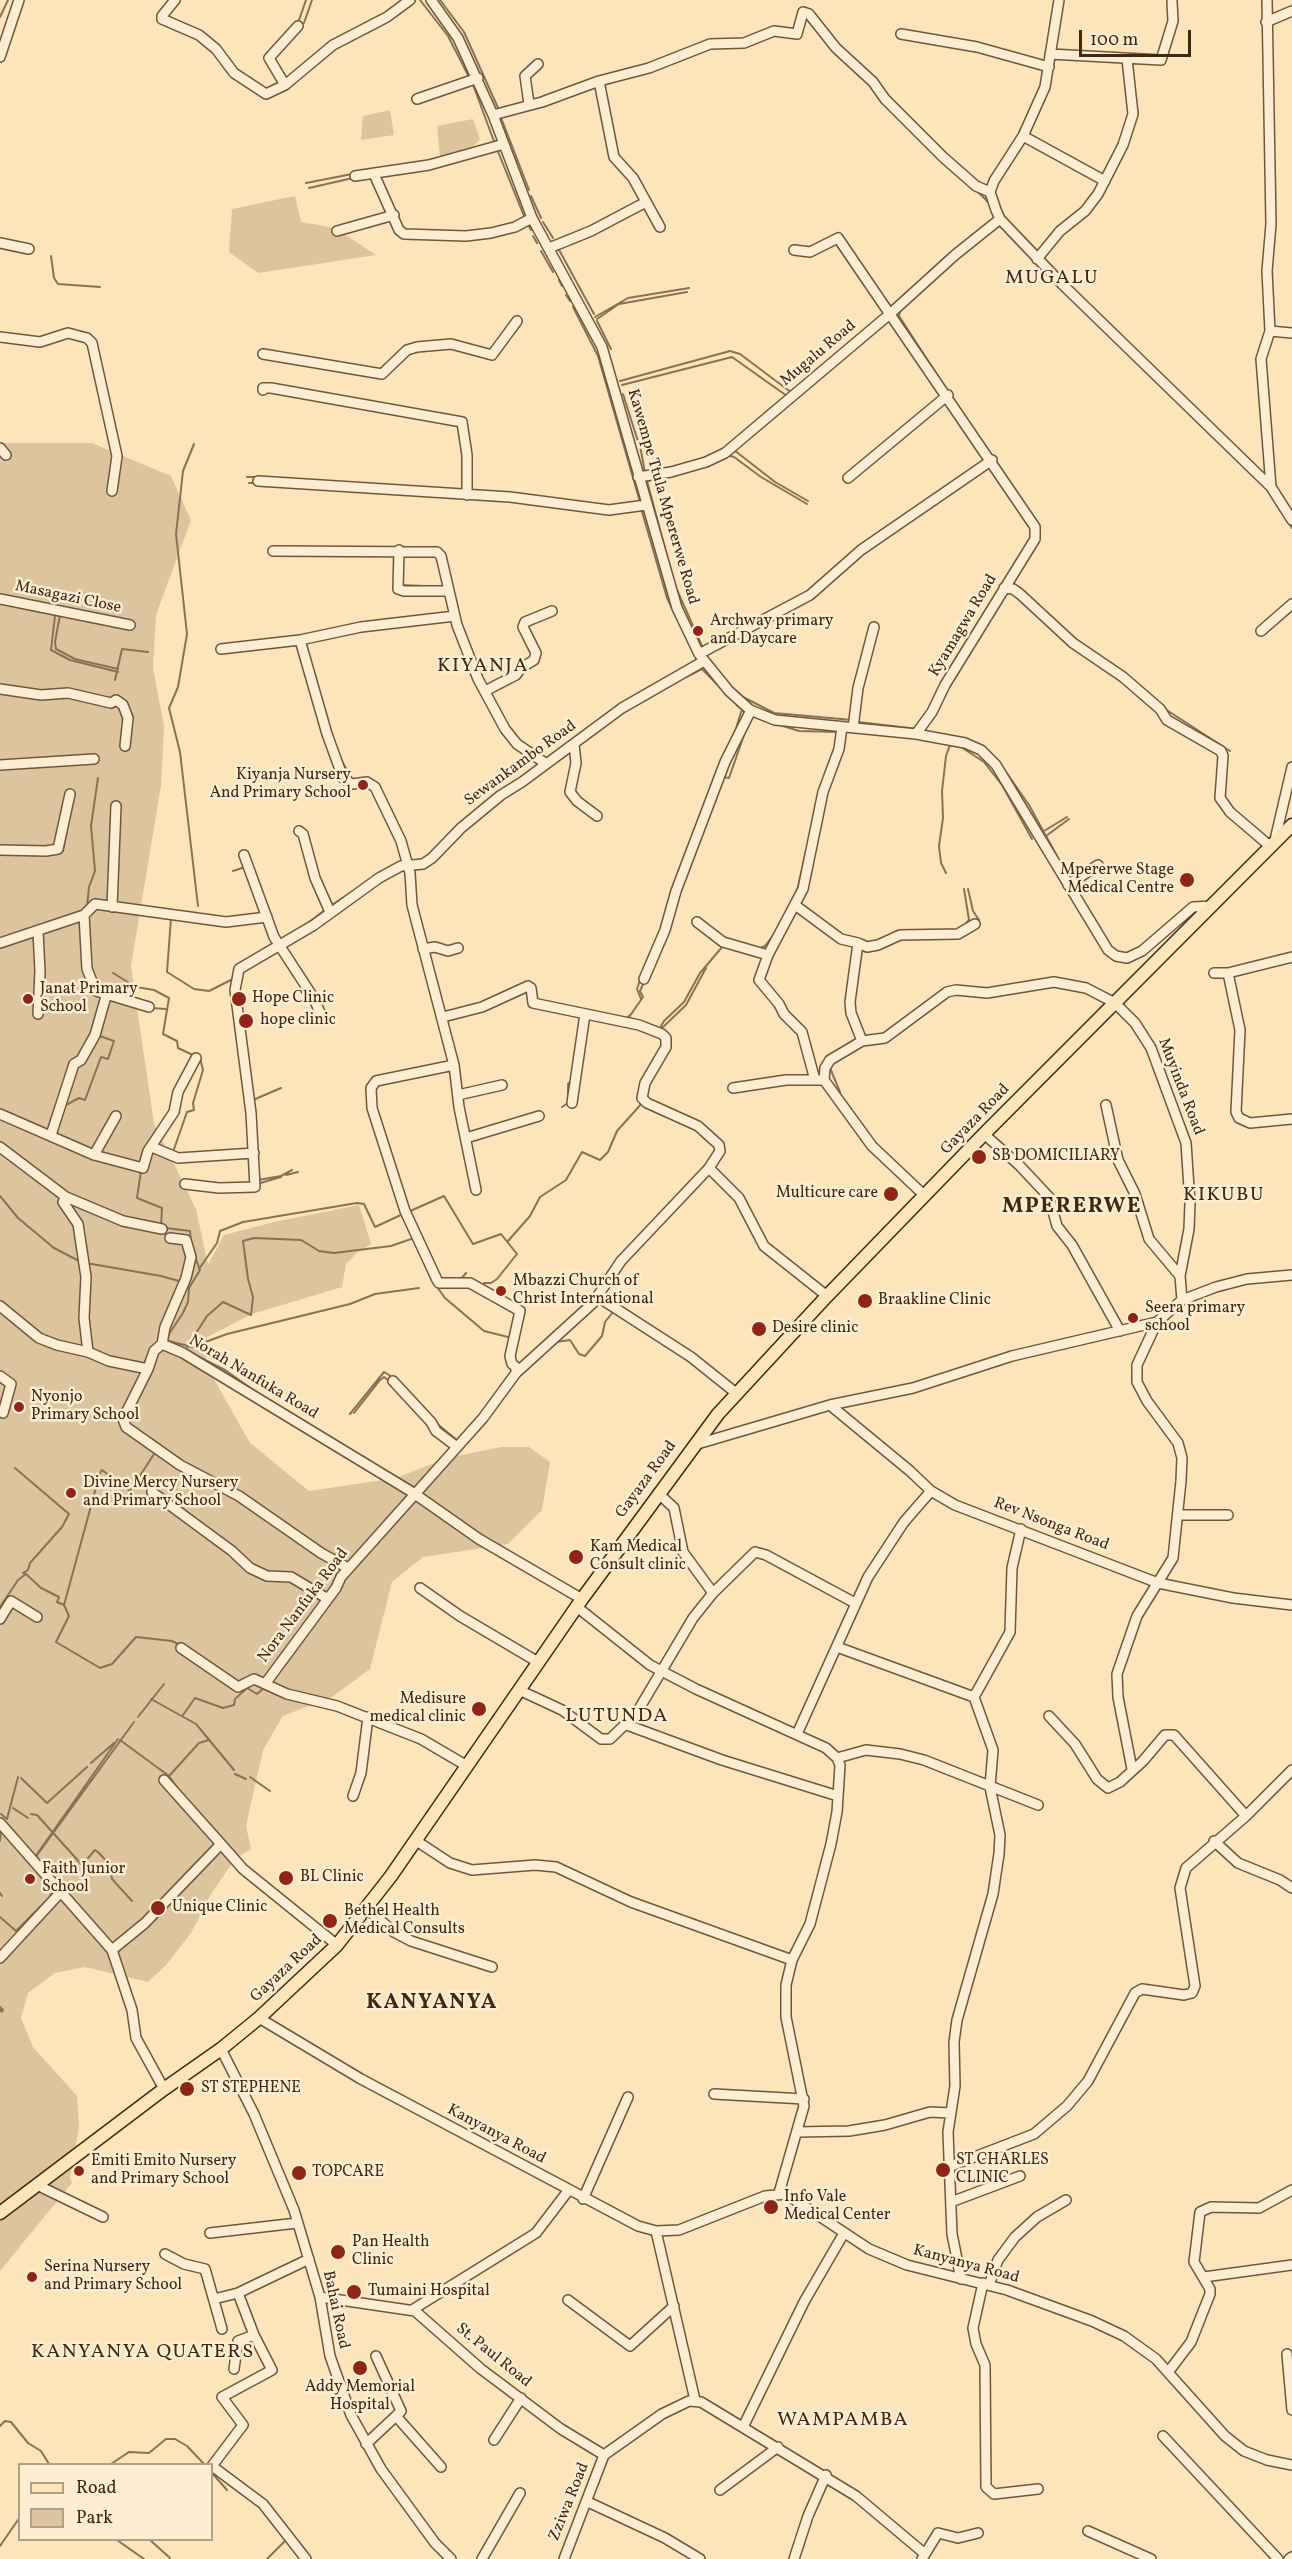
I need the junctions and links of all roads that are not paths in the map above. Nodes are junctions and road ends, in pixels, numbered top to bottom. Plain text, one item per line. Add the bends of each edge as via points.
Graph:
1 (19, 0) edge
2 (175, 0) edge
3 (410, 0) edge
4 (431, 0) edge
5 (1059, 0) edge
6 (1267, 0) edge
7 (1172, 2) dead end
8 (1292, 11) edge
9 (1266, 22) junction
10 (298, 26) dead end
11 (901, 34) dead end
12 (1050, 54) junction
13 (0, 57) edge
14 (1127, 59) junction
15 (538, 64) dead end
16 (1049, 67) junction
17 (478, 78) junction
18 (599, 81) junction
19 (285, 85) junction
20 (417, 99) dead end
21 (529, 104) junction
22 (493, 115) junction
23 (1023, 136) junction
24 (504, 144) junction
25 (374, 174) junction
26 (355, 176) dead end
27 (1105, 181) junction
28 (990, 192) junction
29 (646, 202) junction
30 (394, 215) junction
31 (532, 218) junction
32 (1000, 219) junction
33 (660, 227) dead end
34 (337, 231) dead end
35 (0, 243) edge
36 (549, 248) junction
37 (29, 249) dead end
38 (794, 250) dead end
39 (1037, 259) junction
40 (891, 313) junction
41 (518, 321) dead end
42 (1270, 331) junction
43 (1292, 333) edge
44 (0, 337) edge
45 (263, 354) dead end
46 (263, 390) dead end
47 (948, 395) junction
48 (992, 460) junction
49 (638, 477) junction
50 (848, 478) dead end
51 (258, 482) dead end
52 (1271, 487) junction
53 (112, 491) dead end
54 (467, 495) junction
55 (646, 505) junction
56 (1292, 520) edge
57 (399, 550) junction
58 (273, 551) dead end
59 (1004, 588) junction
60 (449, 591) junction
61 (0, 599) edge
62 (1292, 604) edge
63 (552, 610) dead end
64 (455, 616) junction
65 (130, 626) dead end
66 (874, 627) dead end
67 (1261, 631) dead end
68 (300, 640) junction
69 (221, 649) dead end
70 (702, 657) junction
71 (0, 689) edge
72 (486, 690) junction
73 (751, 710) junction
74 (842, 727) junction
75 (854, 728) junction
76 (916, 734) junction
77 (574, 744) junction
78 (125, 746) dead end
79 (94, 759) dead end
80 (545, 763) junction
81 (0, 765) edge
82 (1292, 767) edge
83 (70, 794) dead end
84 (116, 806) dead end
85 (597, 816) dead end
86 (1292, 825) edge
87 (299, 831) dead end
88 (1272, 846) junction
89 (0, 850) edge
90 (244, 855) dead end
91 (408, 866) junction
92 (1098, 866) dead end
93 (1068, 885) junction
94 (795, 905) junction
95 (1213, 906) junction
96 (112, 907) junction
97 (330, 912) junction
98 (84, 915) junction
99 (267, 917) junction
100 (697, 922) dead end
101 (975, 924) dead end
102 (38, 931) junction
103 (0, 943) edge
104 (858, 943) junction
105 (279, 945) junction
106 (458, 948) dead end
107 (423, 949) junction
108 (768, 955) junction
109 (1292, 957) edge
110 (1214, 973) dead end
111 (1228, 973) junction
112 (644, 979) dead end
113 (107, 993) junction
114 (1115, 1003) junction
115 (149, 1007) dead end
116 (38, 1014) dead end
117 (585, 1014) junction
118 (443, 1017) junction
119 (323, 1019) dead end
120 (862, 1041) junction
121 (196, 1058) dead end
122 (454, 1065) junction
123 (820, 1080) junction
124 (502, 1085) dead end
125 (733, 1088) dead end
126 (458, 1095) junction
127 (572, 1103) dead end
128 (1106, 1105) dead end
129 (0, 1114) edge
130 (116, 1116) dead end
131 (539, 1116) dead end
132 (1292, 1119) edge
133 (984, 1134) junction
134 (51, 1136) junction
135 (466, 1138) junction
136 (0, 1147) edge
137 (152, 1147) junction
138 (254, 1153) junction
139 (94, 1155) junction
140 (709, 1168) junction
141 (184, 1184) dead end
142 (477, 1190) dead end
143 (925, 1196) junction
144 (66, 1197) junction
145 (162, 1229) dead end
146 (170, 1238) dead end
147 (1292, 1275) edge
148 (1180, 1276) junction
149 (827, 1296) junction
150 (598, 1297) junction
151 (1182, 1300) junction
152 (0, 1306) edge
153 (1157, 1322) junction
154 (1120, 1331) junction
155 (162, 1344) junction
156 (88, 1352) junction
157 (148, 1369) junction
158 (516, 1374) junction
159 (0, 1376) edge
160 (393, 1381) dead end
161 (736, 1393) junction
162 (830, 1405) junction
163 (3, 1413) dead end
164 (692, 1446) junction
165 (457, 1447) junction
166 (931, 1491) junction
167 (152, 1492) dead end
168 (658, 1493) junction
169 (415, 1494) junction
170 (1178, 1515) junction
171 (1228, 1515) dead end
172 (1021, 1529) junction
173 (348, 1568) junction
174 (1158, 1583) junction
175 (420, 1588) dead end
176 (713, 1593) junction
177 (328, 1599) junction
178 (579, 1603) junction
179 (855, 1603) junction
180 (1292, 1605) edge
181 (38, 1617) dead end
182 (0, 1619) edge
183 (837, 1647) junction
184 (181, 1648) dead end
185 (538, 1662) junction
186 (663, 1671) junction
187 (265, 1684) junction
188 (519, 1690) junction
189 (974, 1697) junction
190 (1049, 1716) dead end
191 (368, 1717) junction
192 (627, 1725) junction
193 (797, 1734) junction
194 (837, 1758) junction
195 (467, 1766) junction
196 (1132, 1769) junction
197 (1292, 1770) edge
198 (164, 1780) dead end
199 (990, 1787) junction
200 (353, 1796) dead end
201 (838, 1796) junction
202 (1038, 1805) dead end
203 (1246, 1816) junction
204 (0, 1822) edge
205 (415, 1840) junction
206 (1214, 1841) junction
207 (221, 1844) junction
208 (1292, 1888) edge
209 (60, 1893) junction
210 (367, 1909) junction
211 (337, 1945) junction
212 (112, 1950) junction
213 (0, 1958) edge
214 (792, 1960) junction
215 (492, 1967) dead end
216 (259, 2018) junction
217 (221, 2049) junction
218 (164, 2089) junction
219 (714, 2094) dead end
220 (628, 2097) dead end
221 (804, 2099) junction
222 (951, 2114) junction
223 (797, 2132) junction
224 (951, 2166) junction
225 (1020, 2176) dead end
226 (37, 2185) junction
227 (1292, 2190) edge
228 (568, 2191) junction
229 (778, 2193) junction
230 (584, 2199) junction
231 (1066, 2200) dead end
232 (951, 2202) junction
233 (0, 2213) edge
234 (103, 2217) dead end
235 (297, 2223) junction
236 (656, 2231) junction
237 (210, 2233) dead end
238 (844, 2233) junction
239 (165, 2254) dead end
240 (309, 2259) junction
241 (1292, 2265) edge
242 (1204, 2277) junction
243 (961, 2279) junction
244 (986, 2284) junction
245 (238, 2293) junction
246 (320, 2297) junction
247 (214, 2299) junction
248 (568, 2300) dead end
249 (674, 2306) junction
250 (412, 2310) junction
251 (222, 2329) dead end
252 (254, 2335) junction
253 (1287, 2354) dead end
254 (376, 2356) dead end
255 (234, 2369) dead end
256 (1169, 2371) junction
257 (521, 2398) junction
258 (695, 2400) junction
259 (1292, 2410) edge
260 (396, 2416) junction
261 (744, 2425) junction
262 (1163, 2436) dead end
263 (494, 2439) dead end
264 (366, 2444) junction
265 (778, 2447) junction
266 (604, 2455) junction
267 (213, 2465) edge
268 (1292, 2465) edge
269 (213, 2467) edge
270 (441, 2467) dead end
271 (826, 2475) junction
272 (1038, 2488) dead end
273 (720, 2490) dead end
274 (520, 2493) dead end
275 (588, 2502) junction
276 (1088, 2531) dead end
277 (978, 2532) dead end
278 (924, 2557) edge
279 (306, 2559) edge
280 (451, 2559) edge
281 (482, 2559) edge
282 (564, 2559) edge
283 (700, 2559) edge
284 (794, 2559) edge
285 (1151, 2559) edge
286 (1278, 2559) edge

1 - 13 street
2 - 19 street via 162,16 166,22 199,35 216,49 234,73 261,93 274,92
3 - 19 street via 333,45
4 - 17 street, Kawempe Ttula Mpererwe Road via 458,38
5 - 12 street
6 - 9 street
7 - 14 street via 1173,21 1163,58
8 - 9 street
9 - 42 street
10 - 19 street via 269,58
11 - 16 street via 977,47
12 - 14 street
12 - 16 street
14 - 27 street via 1133,114
15 - 21 street via 525,76
16 - 23 street via 1045,87
17 - 20 street
17 - 22 street, Kawempe Ttula Mpererwe Road
18 - 21 street
18 - 28 street via 649,68 710,44 744,43 766,32 797,34 801,13 805,12 915,130 976,186
18 - 29 street via 614,157 633,178
21 - 22 street
22 - 24 street, Kawempe Ttula Mpererwe Road
23 - 27 street
23 - 28 street
24 - 25 street via 429,165
24 - 31 street, Kawempe Ttula Mpererwe Road
25 - 26 street
25 - 30 street
27 - 39 street via 1085,211 1060,231
28 - 32 street
29 - 33 street
29 - 36 street
30 - 31 street via 404,234 466,236 504,230
30 - 34 street
31 - 36 street, Kawempe Ttula Mpererwe Road
32 - 39 street
32 - 40 street, Mugalu Road
35 - 37 street
36 - 49 street, Kawempe Ttula Mpererwe Road via 602,347
38 - 40 street via 810,252 838,238
39 - 52 street
40 - 47 street
40 - 49 street, Mugalu Road via 725,453 680,470
41 - 45 street via 492,356 451,344 417,347 407,350 382,374
42 - 43 street
42 - 52 street via 1262,359
44 - 53 street via 40,342 68,333 92,343 117,456
46 - 54 street via 271,388 462,422
47 - 48 street
47 - 50 street
48 - 59 street, Kyamagwa Road via 1036,532
48 - 70 street, Sewankambo Road via 861,550 810,595
49 - 55 street, Kawempe Ttula Mpererwe Road
51 - 54 street
52 - 56 street
54 - 55 street via 609,510
55 - 70 street, Kawempe Ttula Mpererwe Road via 677,608
57 - 58 street
57 - 60 street via 437,552
57 - 60 street via 398,589
59 - 76 street, Kyamagwa Road
59 - 88 street via 1020,594 1073,643 1123,677 1167,720 1221,751 1220,798 1230,812
60 - 64 street
61 - 65 street, Masagazi Close
62 - 67 street
63 - 72 street via 525,622 523,627 536,653 534,660 516,675
64 - 68 street via 361,627
64 - 72 street
66 - 75 street via 858,688
68 - 69 street
68 - 91 street via 343,778 352,784 367,782 375,787 401,841
70 - 73 street, Kawempe Ttula Mpererwe Road via 738,702
70 - 77 street, Sewankambo Road
71 - 78 street via 41,695 69,693 107,703 116,700 127,712
72 - 80 street via 517,744
73 - 74 street, Kawempe Ttula Mpererwe Road via 775,720
73 - 112 street via 724,762
74 - 75 street, Kawempe Ttula Mpererwe Road
74 - 94 street via 839,749 823,792 803,889
75 - 76 street, Kawempe Ttula Mpererwe Road
76 - 93 street, Kawempe Ttula Mpererwe Road via 981,750 996,765
77 - 80 street, Sewankambo Road
77 - 85 street via 576,763 570,792
79 - 81 street
80 - 91 street, Sewankambo Road via 486,807 432,858
82 - 88 street
83 - 89 street via 58,849
84 - 96 street
86 - 88 main road, Gayaza Road
87 - 97 street
88 - 95 main road, Gayaza Road
90 - 99 street
91 - 97 street, Sewankambo Road via 379,878
91 - 107 street
92 - 93 street
93 - 95 street, Kawempe Ttula Mpererwe Road via 1108,950 1126,958 1142,951 1186,911
94 - 104 street via 841,939
94 - 108 street
95 - 114 main road, Gayaza Road
96 - 98 street via 95,904
96 - 99 street via 226,922
97 - 105 street, Sewankambo Road
98 - 102 street
98 - 113 street via 87,969 96,991
99 - 105 street
100 - 108 street via 723,942
101 - 104 street via 958,934 900,936 867,947
102 - 103 street
102 - 116 street
104 - 120 street via 850,1002
105 - 119 street
105 - 138 street, Sewankambo Road via 239,969 235,990
106 - 107 street
107 - 118 street
108 - 123 street via 759,980 802,1032
109 - 111 street
110 - 111 street
111 - 132 street via 1240,1030 1236,1112 1250,1123
113 - 115 street
113 - 134 street via 95,1035 81,1060 74,1064
114 - 120 street, Muyinda Road via 1086,988 1054,982 987,993 956,990 935,998 885,1038
114 - 133 main road, Gayaza Road
114 - 148 street, Muyinda Road via 1135,1023 1151,1048 1186,1143 1189,1230
117 - 118 street via 532,1003 528,986 474,1011
117 - 127 street
117 - 140 street via 639,1025 666,1038 666,1047 645,1083 642,1096 647,1103 698,1126 719,1145 720,1151
118 - 122 street
120 - 123 street, Muyinda Road via 830,1060
121 - 137 street via 178,1092 174,1112
122 - 126 street
122 - 158 street via 376,1080 371,1088 372,1108 405,1211 439,1283 470,1283 520,1311 510,1356
123 - 125 street via 786,1080
123 - 143 street via 872,1146
124 - 126 street
126 - 135 street
128 - 148 street via 1118,1160 1135,1194 1149,1239
129 - 134 street
130 - 139 street
131 - 135 street
133 - 143 main road, Gayaza Road
133 - 154 street via 1049,1197 1057,1226 1072,1245
134 - 139 street
135 - 142 street
136 - 144 street
137 - 138 street via 178,1158
137 - 139 street via 143,1168
138 - 141 street via 255,1187
140 - 149 street via 739,1198 770,1253
140 - 150 street, Nora Nanfuka Road via 621,1261
143 - 149 main road, Gayaza Road
144 - 145 street via 123,1221
144 - 156 street via 63,1202 82,1237
146 - 155 street via 186,1240 191,1257
147 - 151 street via 1247,1279
148 - 151 street, Muyinda Road
149 - 161 main road, Gayaza Road
150 - 158 street, Nora Nanfuka Road
150 - 161 street via 691,1357
151 - 153 street
152 - 156 street via 39,1338
153 - 154 street
153 - 170 street via 1136,1373 1141,1392 1181,1450
154 - 162 street via 1012,1356 913,1388
155 - 157 street, Norah Nanfuka Road via 154,1351
155 - 169 street, Norah Nanfuka Road via 225,1377
156 - 157 street
157 - 173 street, Norah Nanfuka Road via 123,1419 126,1428
158 - 165 street, Nora Nanfuka Road
159 - 163 street via 11,1384
160 - 165 street via 436,1431
161 - 164 main road, Gayaza Road
162 - 164 street
162 - 166 street, Rev Nsonga Road
164 - 168 main road, Gayaza Road
165 - 169 street, Nora Nanfuka Road
166 - 172 street, Rev Nsonga Road via 955,1505
166 - 179 street via 893,1536
167 - 177 street via 258,1573 291,1577
168 - 176 street via 674,1508 683,1552
168 - 178 main road, Gayaza Road
169 - 173 street, Nora Nanfuka Road
169 - 178 street, Norah Nanfuka Road
170 - 171 street
170 - 174 street via 1176,1550
172 - 174 street, Rev Nsonga Road
172 - 189 street via 1011,1575 1010,1632
173 - 177 street, Nora Nanfuka Road
174 - 180 street, Rev Nsonga Road
174 - 196 street via 1133,1626 1117,1674
175 - 185 street
176 - 179 street via 751,1554 759,1552
176 - 186 street via 681,1635
177 - 187 street, Nora Nanfuka Road
178 - 185 main road, Gayaza Road
178 - 186 street, Norah Nanfuka Road via 650,1665
179 - 183 street
181 - 182 street via 10,1601
183 - 189 street
183 - 193 street
184 - 187 street via 238,1687 254,1678
185 - 188 main road, Gayaza Road
186 - 192 street
186 - 193 street, Norah Nanfuka Road
187 - 191 street
188 - 192 street via 562,1710 601,1739 610,1738
188 - 195 main road, Gayaza Road
189 - 199 street via 993,1750
190 - 196 street via 1108,1788
191 - 195 street via 421,1739
191 - 200 street via 361,1773
192 - 201 street
193 - 194 street, Norah Nanfuka Road
194 - 199 street via 866,1750 885,1751 924,1760
194 - 201 street
195 - 205 main road, Gayaza Road
196 - 203 street via 1165,1735 1174,1735
197 - 203 street
198 - 207 street
199 - 202 street
199 - 222 street via 1000,1835 999,1854 993,1894 957,2020
201 - 214 street via 831,1844 810,1924
203 - 206 street
204 - 209 street
205 - 210 main road, Gayaza Road
205 - 214 street via 450,1863 472,1870 556,1867 631,1902
206 - 208 street via 1238,1863
206 - 224 street via 1186,1868 1180,1888 1195,1986 1192,1993 1138,1990 1131,1996 1088,2081 1067,2106 1035,2134
207 - 211 street via 243,1869
207 - 212 street via 145,1923
209 - 212 street
209 - 213 street
210 - 211 main road, Gayaza Road
210 - 215 street via 411,1941
211 - 216 main road, Gayaza Road
212 - 218 street via 132,2010 136,2038
214 - 221 street via 786,1985 786,2011
216 - 217 main road, Gayaza Road
216 - 228 street, Kanyanya Road via 361,2079
217 - 218 main road, Gayaza Road
217 - 235 street, Bahai Road via 273,2157
218 - 226 main road, Gayaza Road
219 - 221 street
220 - 230 street
221 - 223 street
222 - 223 street via 930,2112 849,2131
222 - 224 street
223 - 229 street
224 - 232 street
225 - 232 street
226 - 233 main road, Gayaza Road
226 - 234 street
227 - 242 street via 1259,2208 1202,2209 1194,2262
228 - 230 street, Kanyanya Road
228 - 250 street via 536,2233
229 - 236 street, Kanyanya Road via 679,2230
229 - 238 street, Kanyanya Road via 794,2198
230 - 236 street, Kanyanya Road
231 - 244 street via 1037,2217 1015,2237
232 - 243 street
235 - 237 street
235 - 240 street, Bahai Road
236 - 249 street
238 - 243 street, Kanyanya Road via 907,2265
238 - 261 street via 804,2302
239 - 247 street via 205,2269
240 - 245 street
240 - 246 street, Bahai Road
241 - 242 street
242 - 256 street via 1210,2289 1208,2302 1191,2342
243 - 244 street, Kanyanya Road
244 - 256 street, Kanyanya Road via 1109,2328
244 - 272 street via 973,2328 985,2365 985,2481 994,2494
245 - 247 street
245 - 252 street
246 - 250 street
246 - 264 street, Bahai Road via 338,2383
247 - 251 street
248 - 249 street via 630,2346
249 - 258 street
250 - 257 street, St. Paul Road
252 - 255 street via 238,2341
252 - 267 street via 272,2370 222,2397 243,2425
253 - 259 street
254 - 260 street via 401,2410
256 - 268 street, Kanyanya Road via 1234,2444 1254,2456
257 - 263 street
257 - 266 street, St. Paul Road
258 - 261 street
258 - 266 street via 662,2414
260 - 264 street
260 - 270 street
261 - 265 street
262 - 286 street
264 - 280 street, Bahai Road via 415,2517
265 - 271 street
265 - 273 street
266 - 275 street, Zziwa Road
269 - 279 street via 263,2504
271 - 278 street via 856,2496
271 - 284 street
274 - 281 street
275 - 282 street, Zziwa Road
275 - 283 street
276 - 285 street
277 - 278 street via 958,2538 938,2533

